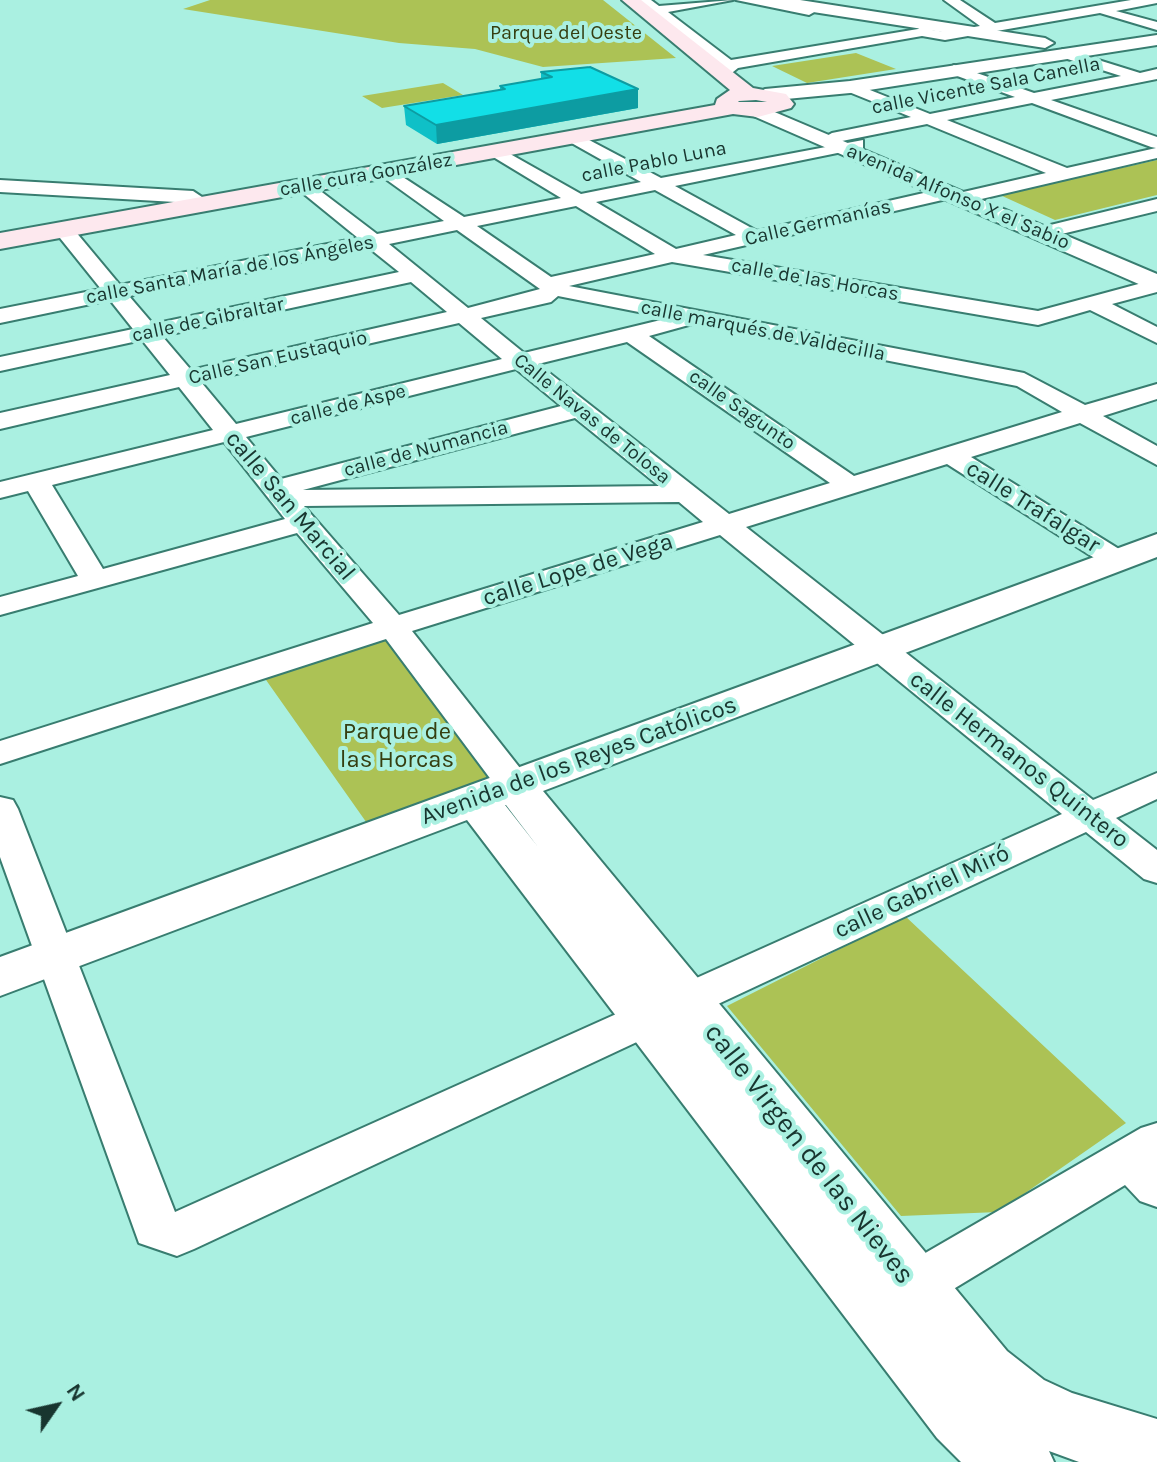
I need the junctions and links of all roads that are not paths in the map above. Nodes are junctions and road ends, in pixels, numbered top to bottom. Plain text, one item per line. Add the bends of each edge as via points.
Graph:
1 (614, 0) edge
2 (630, 0) edge
3 (643, 0) edge
4 (726, 0) edge
5 (743, 0) edge
6 (768, 0) edge
7 (951, 0) edge
8 (1154, 0) edge
9 (1098, 9) junction
10 (656, 10) junction
11 (1157, 26) edge
12 (991, 27) junction
13 (924, 29) junction
14 (972, 32) junction
15 (1157, 37) edge
16 (1087, 49) junction
17 (1063, 53) junction
18 (1157, 60) edge
19 (726, 70) junction
20 (954, 70) junction
21 (1157, 74) edge
22 (1139, 78) junction
23 (1157, 84) edge
24 (843, 88) junction
25 (1035, 99) junction
26 (751, 102) junction
27 (930, 119) junction
28 (574, 137) junction
29 (840, 142) junction
30 (1157, 143) edge
31 (496, 151) junction
32 (1157, 153) edge
33 (386, 171) junction
34 (1065, 174) junction
35 (659, 184) junction
36 (0, 186) edge
37 (306, 186) junction
38 (962, 195) junction
39 (193, 197) junction
40 (578, 200) junction
41 (1155, 206) edge
42 (461, 223) junction
43 (63, 229) junction
44 (1049, 231) junction
45 (0, 232) edge
46 (753, 237) junction
47 (0, 241) edge
48 (374, 241) junction
49 (673, 256) junction
50 (1157, 274) edge
51 (415, 275) junction
52 (1157, 285) edge
53 (550, 287) junction
54 (115, 293) junction
55 (1093, 303) junction
56 (0, 316) edge
57 (464, 316) junction
58 (695, 318) junction
59 (147, 333) junction
60 (632, 335) junction
61 (1157, 336) edge
62 (522, 363) junction
63 (0, 364) edge
64 (185, 379) junction
65 (1156, 391) edge
66 (579, 409) junction
67 (1083, 413) junction
68 (0, 421) edge
69 (230, 434) junction
70 (949, 454) junction
71 (1157, 457) edge
72 (36, 481) junction
73 (851, 486) junction
74 (0, 490) edge
75 (278, 493) junction
76 (685, 494) junction
77 (303, 523) junction
78 (724, 525) junction
79 (1157, 545) edge
80 (1117, 560) junction
81 (95, 580) junction
82 (0, 606) edge
83 (393, 627) junction
84 (880, 650) junction
85 (0, 753) edge
86 (1157, 785) edge
87 (494, 792) junction
88 (0, 809) edge
89 (1088, 816) junction
90 (1157, 870) edge
91 (58, 956) junction
92 (0, 977) edge
93 (666, 1008) junction
94 (1148, 1163) edge
95 (914, 1286) junction
96 (1157, 1453) edge
97 (1020, 1462) edge

1 - 26 main road
2 - 19 main road
3 - 10 street
4 - 10 street
5 - 13 street
6 - 13 street
7 - 12 street
8 - 9 street
9 - 11 street
9 - 12 street
10 - 19 street
12 - 14 street
13 - 14 street
13 - 19 street
14 - 16 street
15 - 16 street, calle cura González
16 - 17 street, calle cura González
16 - 18 street
17 - 20 street, calle cura González
17 - 22 street
19 - 26 main road
20 - 24 street, calle cura González
20 - 25 street
21 - 22 street, calle Vicente Sala Canella
22 - 23 street
22 - 25 street, calle Vicente Sala Canella
24 - 26 street, calle cura González
24 - 27 street
25 - 27 street, calle Vicente Sala Canella
25 - 30 street
26 - 28 main road, calle cura González
26 - 29 street, avenida Alfonso X el Sabio
26 - 39 main road, calle cura González
27 - 29 street, calle Vicente Sala Canella
27 - 34 street
28 - 31 main road, calle cura González
28 - 35 street
29 - 35 street, calle Pablo Luna
29 - 38 street, avenida Alfonso X el Sabio
31 - 33 main road, calle cura González
31 - 40 street, calle de las Horcas
32 - 34 street, Calle Germanías
33 - 37 main road, calle cura González
33 - 42 street, calle marqués de Valdecilla
34 - 38 street, Calle Germanías
35 - 40 street, calle Pablo Luna
35 - 46 street
36 - 39 street
37 - 43 main road, calle cura González
37 - 48 street, Calle Navas de Tolosa
38 - 44 street, avenida Alfonso X el Sabio
38 - 46 street, Calle Germanías
39 - 45 main road, calle cura González
40 - 42 street, calle Pablo Luna
40 - 49 street, calle de las Horcas
41 - 44 street
42 - 48 street, calle Santa María de los Ángeles
42 - 53 street, calle marqués de Valdecilla
43 - 47 main road, calle cura González
43 - 54 street, calle San Marcial
44 - 50 street, avenida Alfonso X el Sabio
44 - 52 street, avenida Alfonso X el Sabio
46 - 49 street, Calle Germanías
48 - 51 street, Calle Navas de Tolosa
48 - 54 street, calle Santa María de los Ángeles
49 - 53 street, Calle Germanías
49 - 55 street, calle de las Horcas via 1038,318
51 - 57 street, Calle Navas de Tolosa
51 - 59 street, calle de Gibraltar
52 - 55 street, calle de las Horcas
53 - 57 street, Calle San Eustaquio via 543,297
53 - 58 street, calle marqués de Valdecilla
54 - 56 street, calle Santa María de los Ángeles
54 - 59 street, calle San Marcial
55 - 61 street
57 - 62 street, Calle Navas de Tolosa
57 - 64 street, Calle San Eustaquio
58 - 60 street, calle de Aspe
58 - 67 street, calle marqués de Valdecilla via 1024,380
59 - 63 street, calle de Gibraltar
59 - 64 street, calle San Marcial
60 - 62 street, calle de Aspe
60 - 73 street, calle Sagunto
62 - 66 street, Calle Navas de Tolosa
62 - 69 street, calle de Aspe
64 - 68 street, Calle San Eustaquio
64 - 69 street, calle San Marcial
65 - 67 street, calle Lope de Vega
66 - 75 street, calle de Numancia
66 - 76 street, Calle Navas de Tolosa
67 - 70 street, calle Lope de Vega
67 - 71 street, calle marqués de Valdecilla
69 - 72 street, calle de Aspe
69 - 75 street, calle San Marcial
70 - 73 street, calle Lope de Vega
70 - 80 street, calle Trafalgar
72 - 74 street, calle de Aspe
72 - 81 street
73 - 78 street, calle Lope de Vega
75 - 76 street
75 - 77 street, calle San Marcial
76 - 78 street, Calle Navas de Tolosa
77 - 81 street
77 - 83 street, calle San Marcial
78 - 83 street, calle Lope de Vega
78 - 84 street, Calle Navas de Tolosa
79 - 80 street, Avenida de los Reyes Católicos
80 - 84 street, Avenida de los Reyes Católicos
81 - 82 street
83 - 85 street, calle Lope de Vega
83 - 87 street, calle San Marcial
84 - 87 street, Avenida de los Reyes Católicos
84 - 89 street, calle Hermanos Quintero
86 - 89 street, calle Gabriel Miró
87 - 91 street, Avenida de los Reyes Católicos
87 - 93 street, calle Virgen de las Nieves
88 - 91 street
89 - 90 street, calle Hermanos Quintero
89 - 93 street, calle Gabriel Miró
91 - 92 street, Avenida de los Reyes Católicos
91 - 93 street, calle Gabriel Miró via 156,1228 177,1234
93 - 95 street, calle Virgen de las Nieves
93 - 97 street, calle Virgen de las Nieves via 960,1415 997,1450
94 - 95 street
95 - 96 street, calle Virgen de las Nieves via 984,1373 1021,1403 1064,1424

